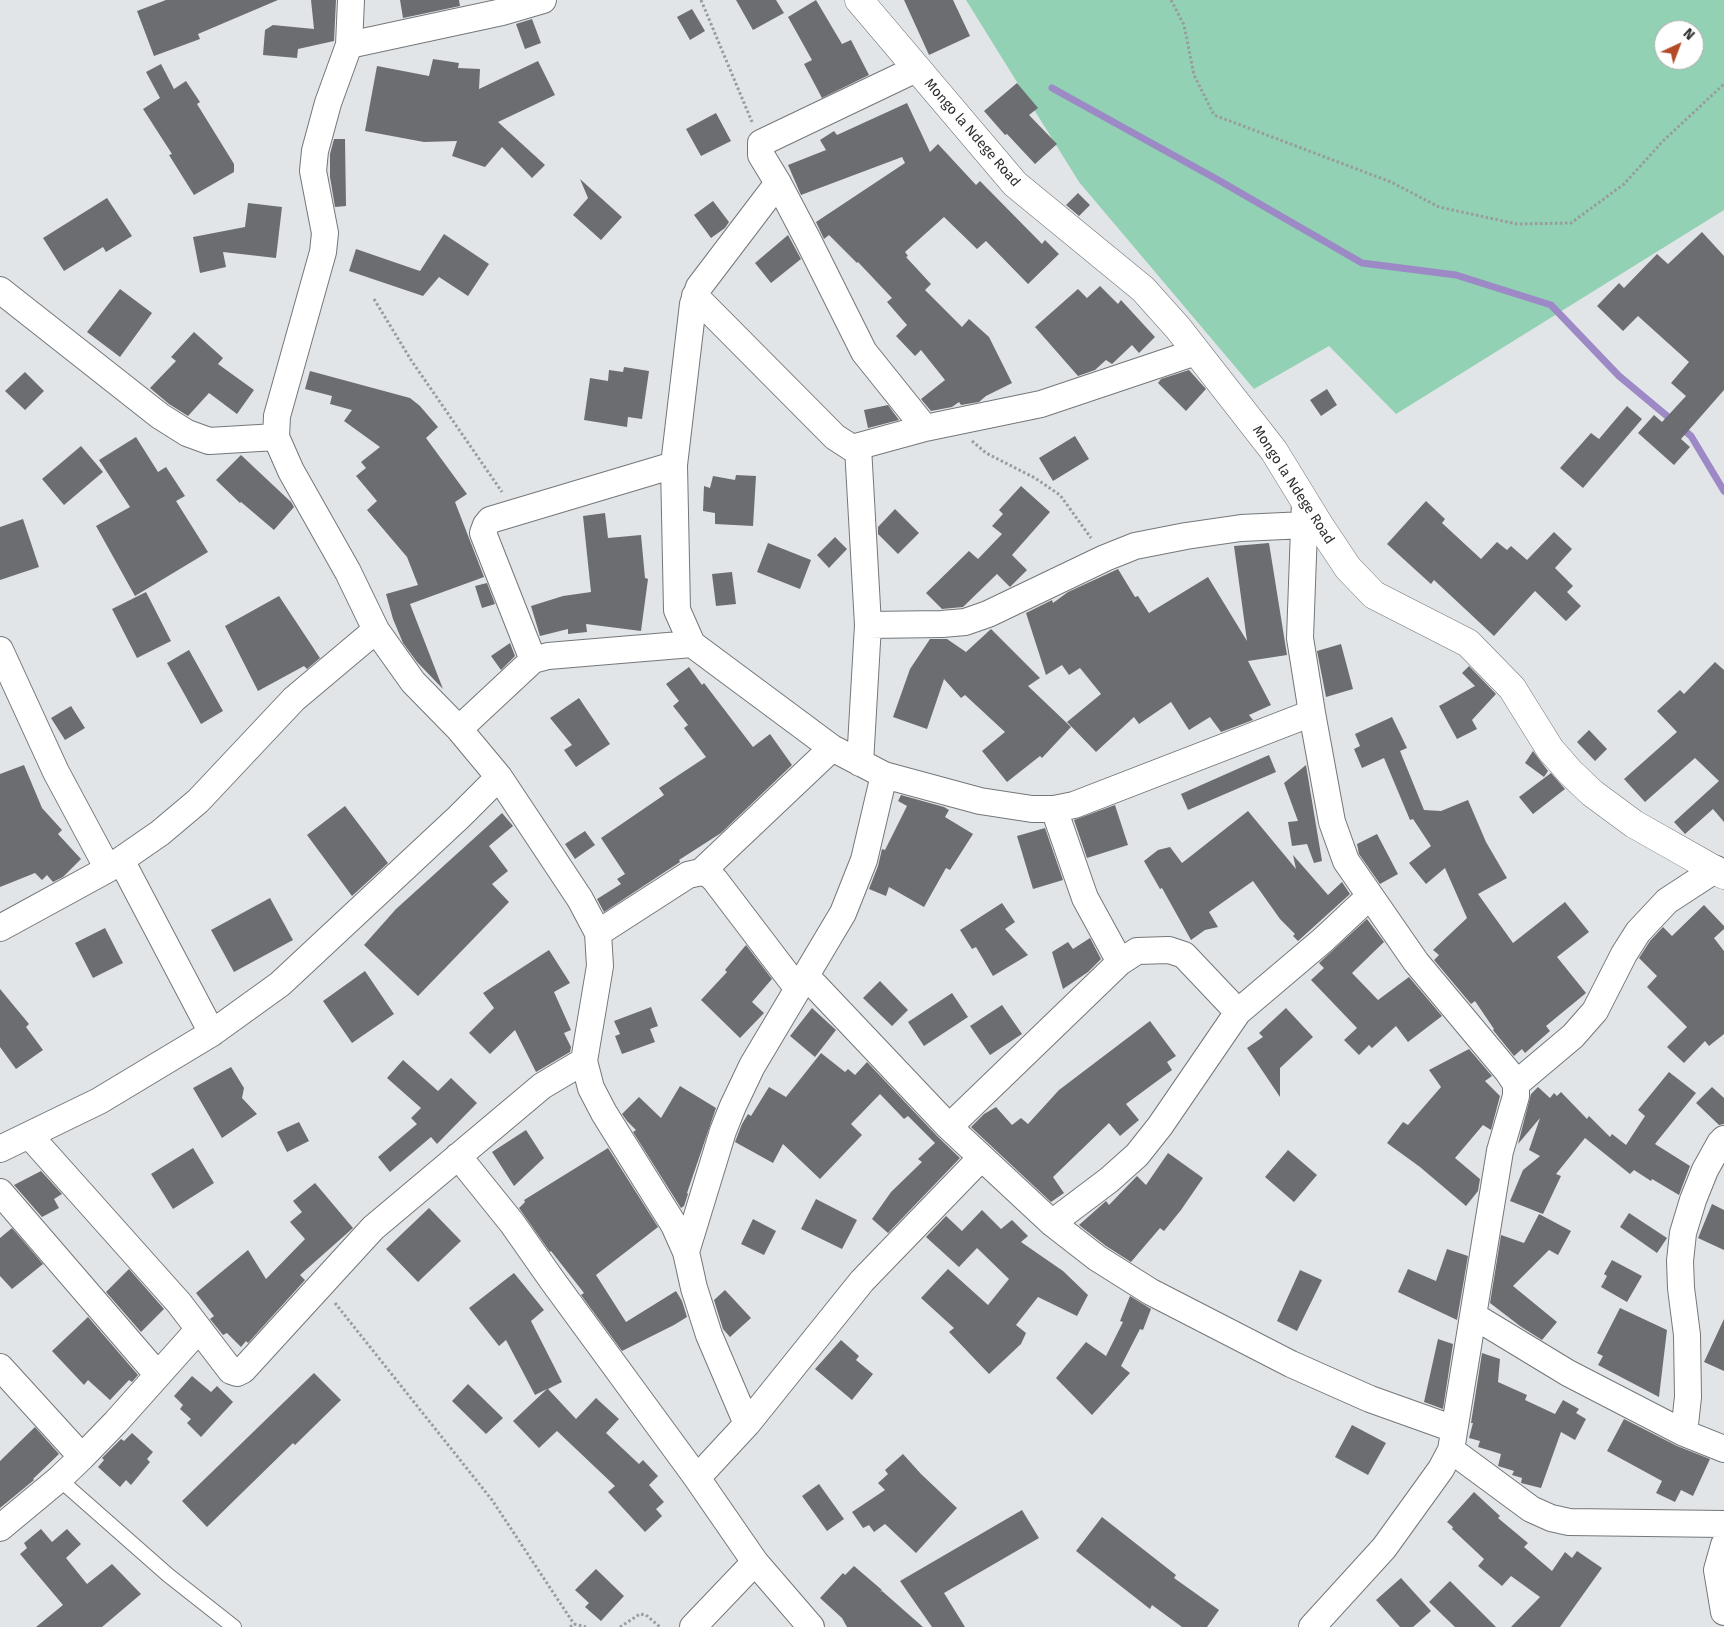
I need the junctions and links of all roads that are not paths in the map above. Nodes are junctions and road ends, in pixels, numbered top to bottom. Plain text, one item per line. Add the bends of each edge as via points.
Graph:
1 (351, 0) edge
2 (543, 0) edge
3 (859, 0) edge
4 (349, 45) junction
5 (916, 69) junction
6 (778, 183) junction
7 (0, 290) edge
8 (696, 296) junction
9 (1196, 352) junction
10 (925, 428) junction
11 (276, 437) junction
12 (858, 447) junction
13 (674, 466) junction
14 (1305, 513) junction
15 (868, 625) junction
16 (376, 630) junction
17 (692, 644) junction
18 (0, 650) edge
19 (533, 660) junction
20 (1312, 713) junction
21 (459, 729) junction
22 (832, 748) junction
23 (860, 763) junction
24 (884, 775) junction
25 (499, 777) junction
26 (1054, 809) junction
27 (114, 864) junction
28 (701, 872) junction
29 (1720, 872) edge
30 (1370, 896) junction
31 (0, 928) edge
32 (598, 933) junction
33 (1120, 962) junction
34 (802, 982) junction
35 (1238, 1012) junction
36 (212, 1034) junction
37 (584, 1060) junction
38 (1516, 1084) junction
39 (949, 1127) junction
40 (29, 1135) junction
41 (1724, 1139) edge
42 (0, 1149) edge
43 (458, 1156) junction
44 (981, 1158) junction
45 (0, 1192) edge
46 (1052, 1223) junction
47 (686, 1252) junction
48 (1474, 1316) junction
49 (199, 1329) junction
50 (0, 1366) edge
51 (158, 1374) junction
52 (747, 1424) junction
53 (1684, 1433) junction
54 (1453, 1440) junction
55 (1724, 1449) edge
56 (82, 1457) junction
57 (696, 1478) junction
58 (59, 1479) junction
59 (1724, 1524) edge
60 (0, 1528) edge
61 (1724, 1545) edge
62 (755, 1562) junction
63 (1724, 1612) edge
64 (234, 1627) edge
65 (693, 1627) edge
66 (811, 1627) edge
67 (1312, 1627) edge

1 - 4 street
2 - 4 street
3 - 5 street, Mongo la Ndege Road
4 - 11 street via 315,151 313,171 325,233 323,252 277,416
5 - 6 street via 761,144 761,155
5 - 9 street, Mongo la Ndege Road via 1015,184 1143,289
6 - 8 street via 698,287
6 - 10 street via 864,352
7 - 11 street via 160,416 187,433 209,441
8 - 12 street via 835,436 852,448
8 - 13 street
9 - 10 street via 1041,404
9 - 14 street, Mongo la Ndege Road via 1274,450
10 - 12 street
11 - 16 street
12 - 15 street
13 - 17 street via 677,610
13 - 19 street via 490,520 486,525 483,533
14 - 15 street via 1241,528 1135,546 965,622
14 - 20 street via 1300,638
14 - 29 street, Mongo la Ndege Road via 1348,568 1374,595 1468,643 1512,688 1550,749 1592,793 1634,824
15 - 23 street
16 - 21 street via 413,682
16 - 27 street via 294,700 198,801 160,833
17 - 19 street
17 - 22 street
18 - 27 street via 56,772
19 - 21 street
20 - 26 street
20 - 30 street via 1332,822 1346,861
21 - 25 street
22 - 23 street
22 - 28 street
23 - 24 street
24 - 26 street via 980,801
24 - 34 street via 864,860 847,904
25 - 32 street via 580,899
25 - 36 street via 280,984
26 - 33 street via 1085,898
27 - 31 street
27 - 36 street
28 - 32 street via 688,875
28 - 34 street via 715,880
29 - 38 street via 1667,901 1638,932 1595,1011 1573,1036
30 - 35 street
30 - 38 street via 1416,962
32 - 37 street via 600,966
33 - 35 street via 1137,951 1145,950 1169,950 1184,956
33 - 39 street
34 - 39 street
34 - 47 street via 752,1066 733,1106
35 - 46 street via 1137,1155
36 - 40 street via 99,1101
37 - 43 street via 542,1086
37 - 47 street via 591,1088 604,1113 674,1225
38 - 48 street via 1516,1096 1500,1151
39 - 44 street
40 - 42 street
40 - 49 street
41 - 53 street via 1705,1170 1683,1233 1680,1261 1687,1335 1688,1397
43 - 49 street via 372,1228 243,1370 231,1372
43 - 57 street via 512,1223
44 - 46 street
44 - 52 street via 862,1281
45 - 51 street
46 - 54 street via 1097,1258 1160,1297
47 - 52 street via 709,1335
48 - 53 street via 1568,1373
48 - 54 street
49 - 51 street
50 - 56 street
51 - 56 street
52 - 57 street
53 - 55 street
54 - 59 street via 1531,1509 1551,1518 1587,1523
54 - 67 street via 1441,1469 1384,1548
56 - 58 street
57 - 62 street
58 - 60 street
58 - 64 lane via 168,1575
61 - 63 street via 1717,1570
62 - 65 street
62 - 66 street

